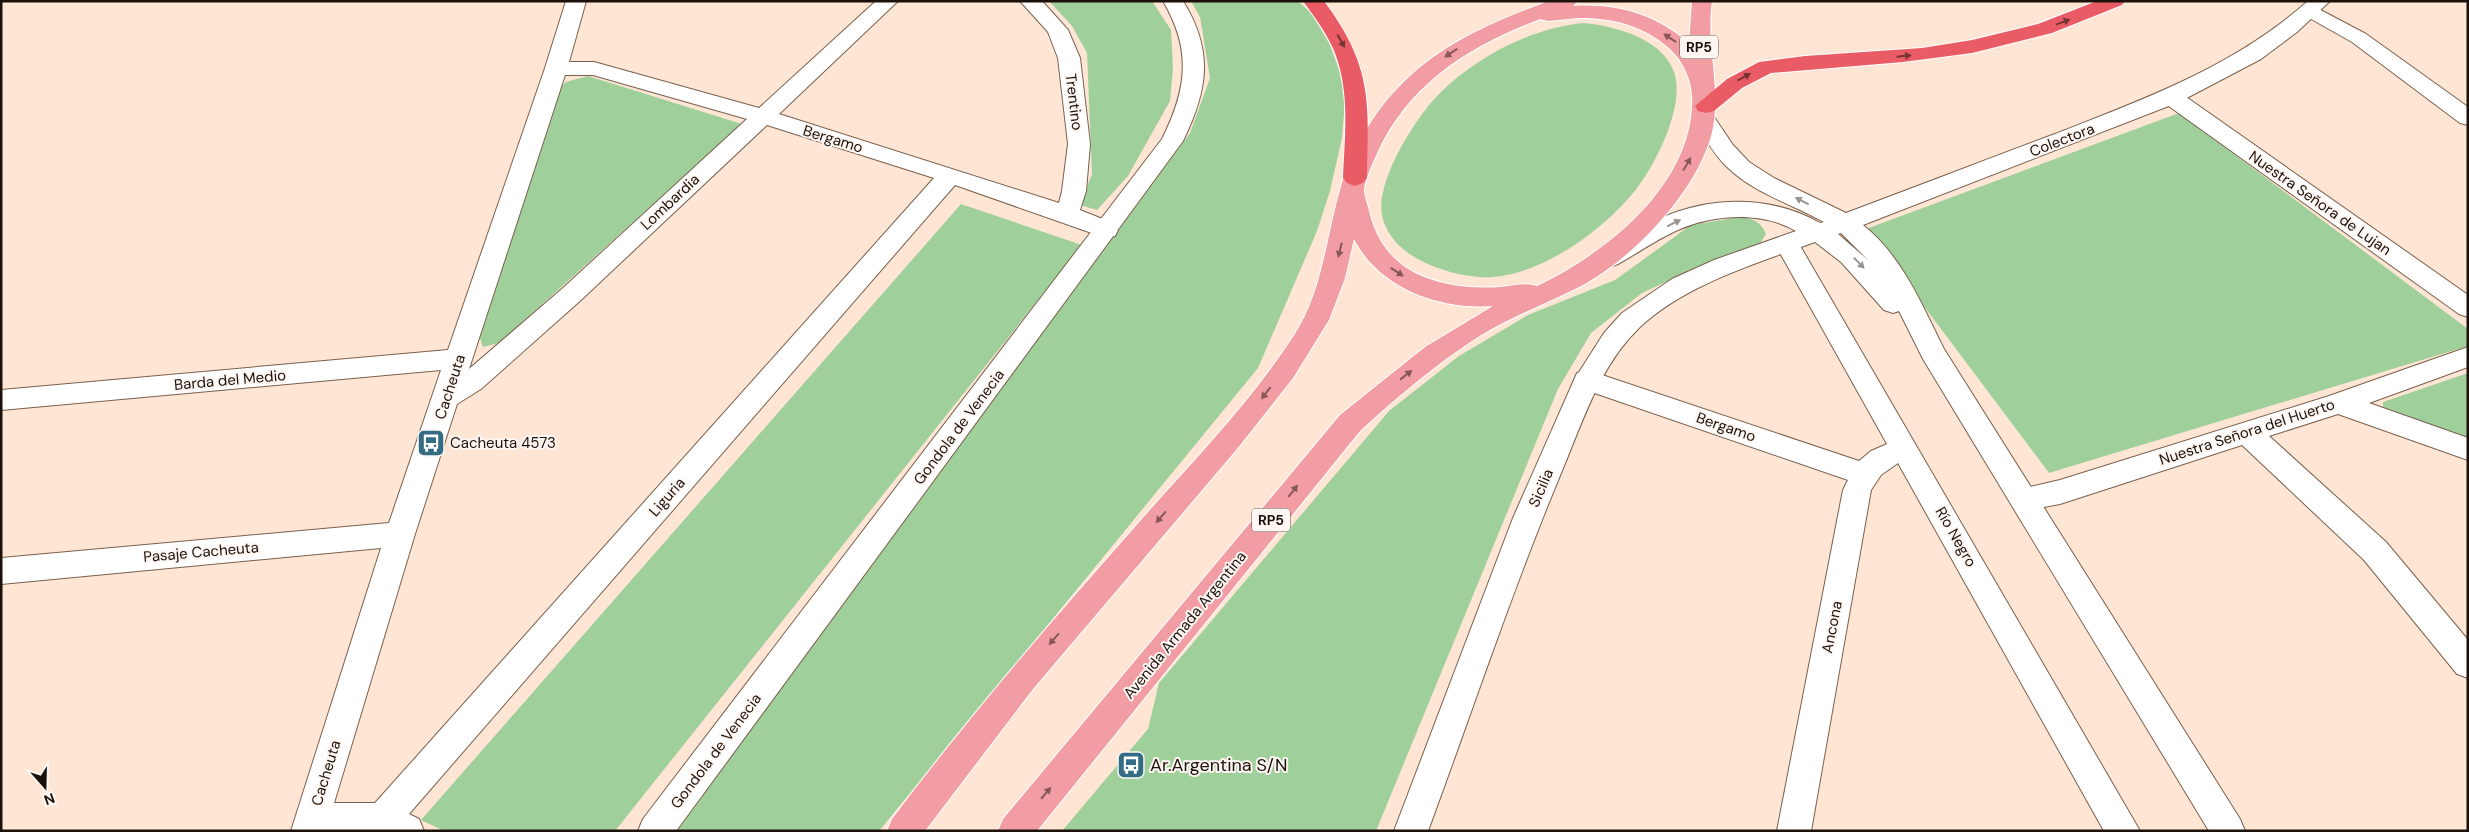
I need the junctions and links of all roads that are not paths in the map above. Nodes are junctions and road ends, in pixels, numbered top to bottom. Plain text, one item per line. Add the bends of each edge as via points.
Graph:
1 (576, 1) edge
2 (888, 1) edge
3 (1030, 1) edge
4 (1173, 1) edge
5 (1313, 1) edge
6 (1568, 1) edge
7 (1702, 1) edge
8 (2115, 1) edge
9 (2315, 6) edge
10 (1493, 29) junction
11 (556, 68) junction
12 (2171, 97) junction
13 (1705, 106) junction
14 (761, 116) junction
15 (2468, 118) edge
16 (950, 175) junction
17 (1354, 181) junction
18 (1067, 214) junction
19 (1845, 223) junction
20 (1106, 230) junction
21 (1821, 232) junction
22 (1787, 244) junction
23 (1591, 268) junction
24 (2468, 308) edge
25 (1932, 352) junction
26 (2468, 356) edge
27 (459, 359) junction
28 (1587, 380) junction
29 (447, 397) junction
30 (1, 400) edge
31 (2339, 403) junction
32 (2247, 432) junction
33 (1905, 449) junction
34 (2468, 450) edge
35 (1864, 474) junction
36 (2023, 499) junction
37 (400, 534) junction
38 (1, 570) edge
39 (2468, 664) edge
40 (395, 825) edge
41 (310, 826) edge
42 (655, 831) edge
43 (904, 831) edge
44 (1015, 831) edge
45 (1411, 831) edge
46 (1794, 831) edge
47 (2123, 831) edge
48 (2228, 831) edge

1 - 11 street, Cacheuta
2 - 14 street, Lombardia
3 - 18 street, Trentino via 1058,30 1068,58 1079,144 1074,191
4 - 20 street, Gondola de Venecia via 1180,11 1192,46 1194,86 1190,103 1172,141
5 -> 17 highway via 1344,45 1354,77 1357,97
6 - 10 main road
7 - 13 main road, Avenida Armada Argentina / RP5 via 1698,33
13 -> 8 highway via 1728,86 1767,67 1924,54 1966,47 2055,25
9 - 12 street, Colectora via 2253,54
9 - 15 street
13 -> 10 main road via 1689,57 1677,43 1641,22 1599,11 1572,11
10 -> 17 main road via 1432,66 1411,87 1388,113
11 - 14 street, Bergamo via 594,69
11 - 27 street, Cacheuta
12 - 19 street, Colectora
12 - 24 street, Nuestra Señora de Lujan
19 -> 13 street via 1742,168 1722,148
23 -> 13 main road, Avenida Armada Argentina via 1640,226 1670,191 1690,160 1699,138
14 - 16 street, Bergamo
14 - 29 street, Lombardia via 572,294 471,382
16 - 18 street, Bergamo
16 - 40 street, Liguria
17 -> 23 main road, Avenida Armada Argentina via 1357,213 1375,253 1413,283 1465,296 1494,297 1548,286
17 -> 43 main road via 1342,242 1326,296 1310,332 1290,363 1232,436 1036,661
18 - 20 street, Bergamo
19 - 21 street, Colectora
19 - 25 street via 1871,245 1892,271
20 - 42 street, Gondola de Venecia
21 - 22 street, Colectora
23 -> 21 street via 1678,221 1706,213 1741,209 1776,214
21 -> 25 street via 1872,276
22 - 28 street, Sicilia via 1723,266 1681,285 1655,302 1631,320 1613,340
22 - 33 street, Río Negro
44 -> 23 main road, Avenida Armada Argentina / RP5 via 1350,423 1391,387 1488,319
25 - 36 street
26 - 31 street, Nuestra Señora del Huerto
27 - 29 street, Cacheuta
27 - 30 street, Barda del Medio
28 - 35 street, Bergamo
28 - 45 street, Sicilia via 1528,518
29 - 37 street, Cacheuta
31 - 32 street, Nuestra Señora del Huerto
31 - 34 street
32 - 36 street, Nuestra Señora del Huerto via 2060,492
32 - 39 street via 2375,551
33 - 35 street via 1875,461
33 - 47 street, Río Negro
35 - 46 street, Ancona via 1858,490
36 - 48 street
37 - 38 street, Pasaje Cacheuta
37 - 41 street, Cacheuta
40 - 41 street

